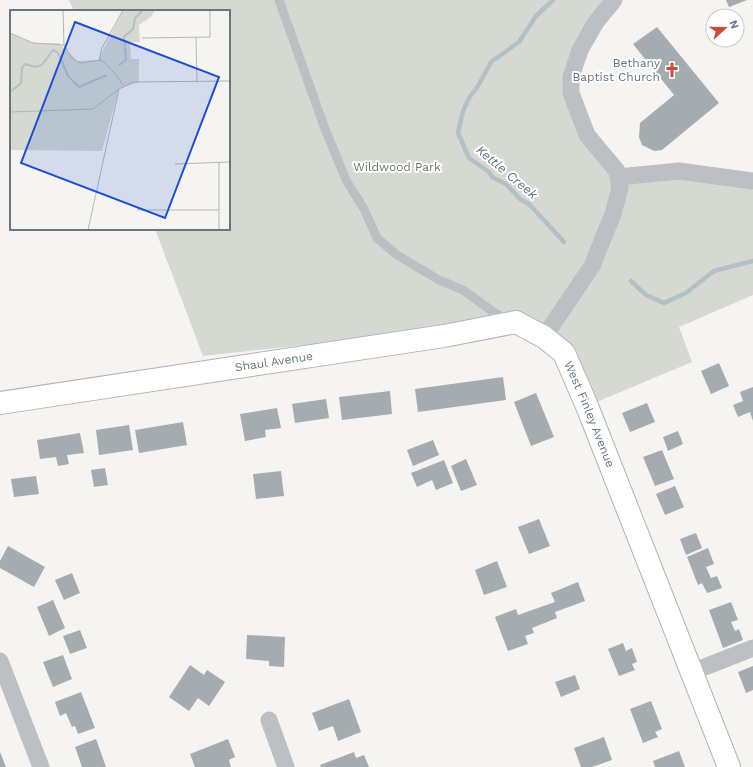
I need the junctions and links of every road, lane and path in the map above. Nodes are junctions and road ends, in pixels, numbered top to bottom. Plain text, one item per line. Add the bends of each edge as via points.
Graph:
1 (279, 0) edge
2 (614, 0) edge
3 (618, 177) junction
4 (753, 181) edge
5 (516, 322) junction
6 (544, 337) junction
7 (0, 403) edge
8 (753, 648) edge
9 (0, 662) edge
10 (692, 672) junction
11 (269, 720) dead end
12 (41, 767) edge
13 (286, 767) edge
14 (729, 767) edge

1 - 5 lane via 325,130 346,180 364,209 377,238 397,255 433,277 463,290 496,314
2 - 3 street via 596,22 580,50 571,78 572,93 587,135 613,164
3 - 4 street via 679,171
3 - 6 street via 620,188 613,214 592,266
5 - 6 main road
5 - 7 main road, Shaul Avenue via 444,336
6 - 10 main road, West Finley Avenue via 564,353 575,376
8 - 10 street
9 - 12 street
10 - 14 main road, West Finley Avenue
11 - 13 street

